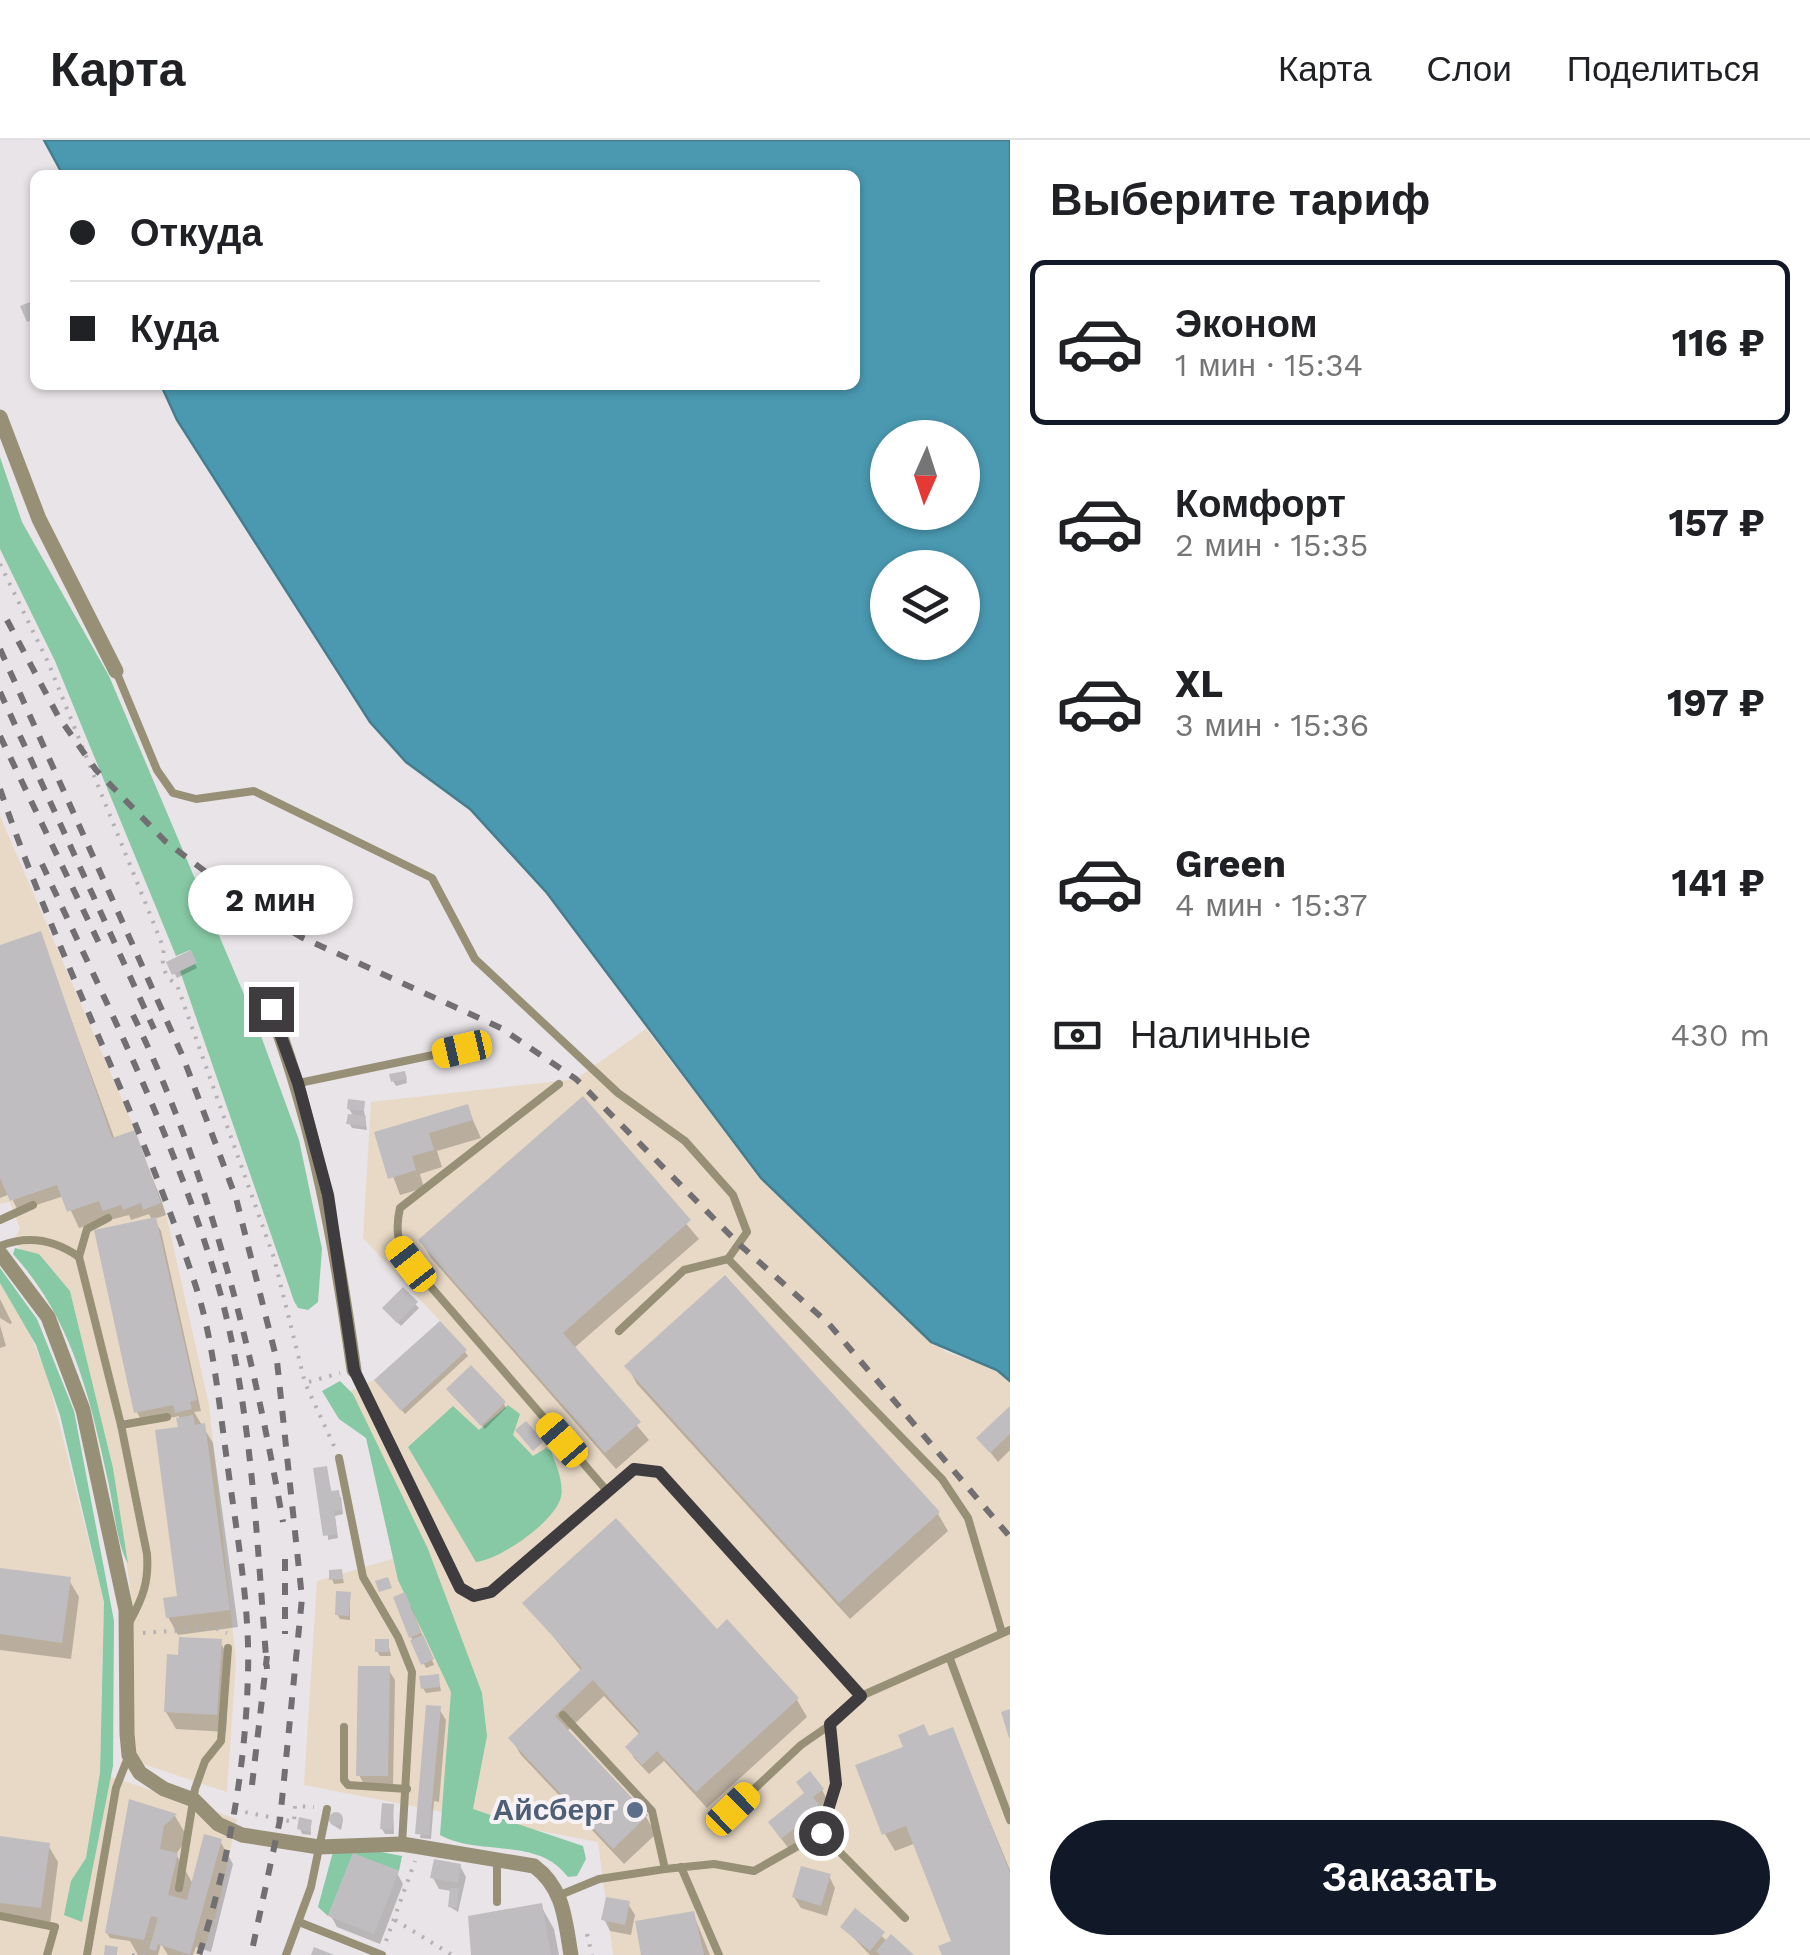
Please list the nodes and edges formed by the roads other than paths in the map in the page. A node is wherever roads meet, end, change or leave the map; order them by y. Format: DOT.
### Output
graph roads {
  1 [pos="0,417"];
  2 [pos="116,670"];
  3 [pos="271,1009"];
  4 [pos="462,1049"];
  5 [pos="298,1083"];
  6 [pos="559,1084"];
  7 [pos="32,1206"];
  8 [pos="108,1218"];
  9 [pos="0,1220"];
  10 [pos="0,1249"];
  11 [pos="79,1257"];
  12 [pos="728,1259"];
  13 [pos="619,1330"];
  14 [pos="354,1370"];
  15 [pos="167,1418"];
  16 [pos="121,1425"];
  17 [pos="339,1458"];
  18 [pos="608,1492"];
  19 [pos="128,1624"];
  20 [pos="1006,1632"];
  21 [pos="228,1648"];
  22 [pos="950,1659"];
  23 [pos="861,1696"];
  24 [pos="563,1715"];
  25 [pos="830,1724"];
  26 [pos="344,1727"];
  27 [pos="128,1755"];
  28 [pos="407,1789"];
  29 [pos="194,1800"];
  30 [pos="733,1809"];
  31 [pos="327,1810"];
  32 [pos="1010,1820"];
  33 [pos="821,1833"];
  34 [pos="410,1846"];
  35 [pos="319,1848"];
  36 [pos="497,1860"];
  37 [pos="665,1868"];
  38 [pos="681,1868"];
  39 [pos="180,1888"];
  40 [pos="560,1896"];
  41 [pos="498,1902"];
  42 [pos="0,1916"];
  43 [pos="905,1918"];
  44 [pos="300,1922"];
  45 [pos="382,1954"];
  46 [pos="47,1955"];
  47 [pos="87,1955"];
  48 [pos="286,1955"];
  49 [pos="571,1955"];
  50 [pos="719,1955"];
  1 -- 2 [label="street"];
  2 -- 12 [label="lane"];
  3 -- 5 [label="street"];
  4 -- 5 [label="lane"];
  5 -- 14 [label="street"];
  6 -- 18 [label="lane"];
  7 -- 9 [label="lane"];
  8 -- 11 [label="lane"];
  10 -- 11 [label="lane"];
  10 -- 19 [label="street"];
  11 -- 16 [label="lane"];
  12 -- 13 [label="lane"];
  12 -- 20 [label="lane"];
  14 -- 18 [label="lane"];
  15 -- 16 [label="lane"];
  16 -- 19 [label="lane"];
  17 -- 28 [label="lane"];
  18 -- 23 [label="lane"];
  19 -- 27 [label="street"];
  20 -- 22 [label="lane"];
  21 -- 29 [label="lane"];
  22 -- 23 [label="lane"];
  22 -- 32 [label="lane"];
  23 -- 25 [label="lane"];
  24 -- 37 [label="lane"];
  25 -- 30 [label="lane"];
  25 -- 33 [label="lane"];
  26 -- 28 [label="lane"];
  27 -- 29 [label="street"];
  27 -- 47 [label="lane"];
  28 -- 34 [label="lane"];
  29 -- 35 [label="street"];
  29 -- 39 [label="lane"];
  31 -- 35 [label="lane"];
  33 -- 38 [label="lane"];
  33 -- 43 [label="lane"];
  34 -- 35 [label="street"];
  34 -- 36 [label="street"];
  35 -- 44 [label="lane"];
  36 -- 40 [label="street"];
  36 -- 41 [label="lane"];
  37 -- 38 [label="lane"];
  37 -- 40 [label="lane"];
  38 -- 50 [label="lane"];
  40 -- 49 [label="street"];
  42 -- 46 [label="lane"];
  44 -- 45 [label="lane"];
  44 -- 48 [label="lane"];
}
